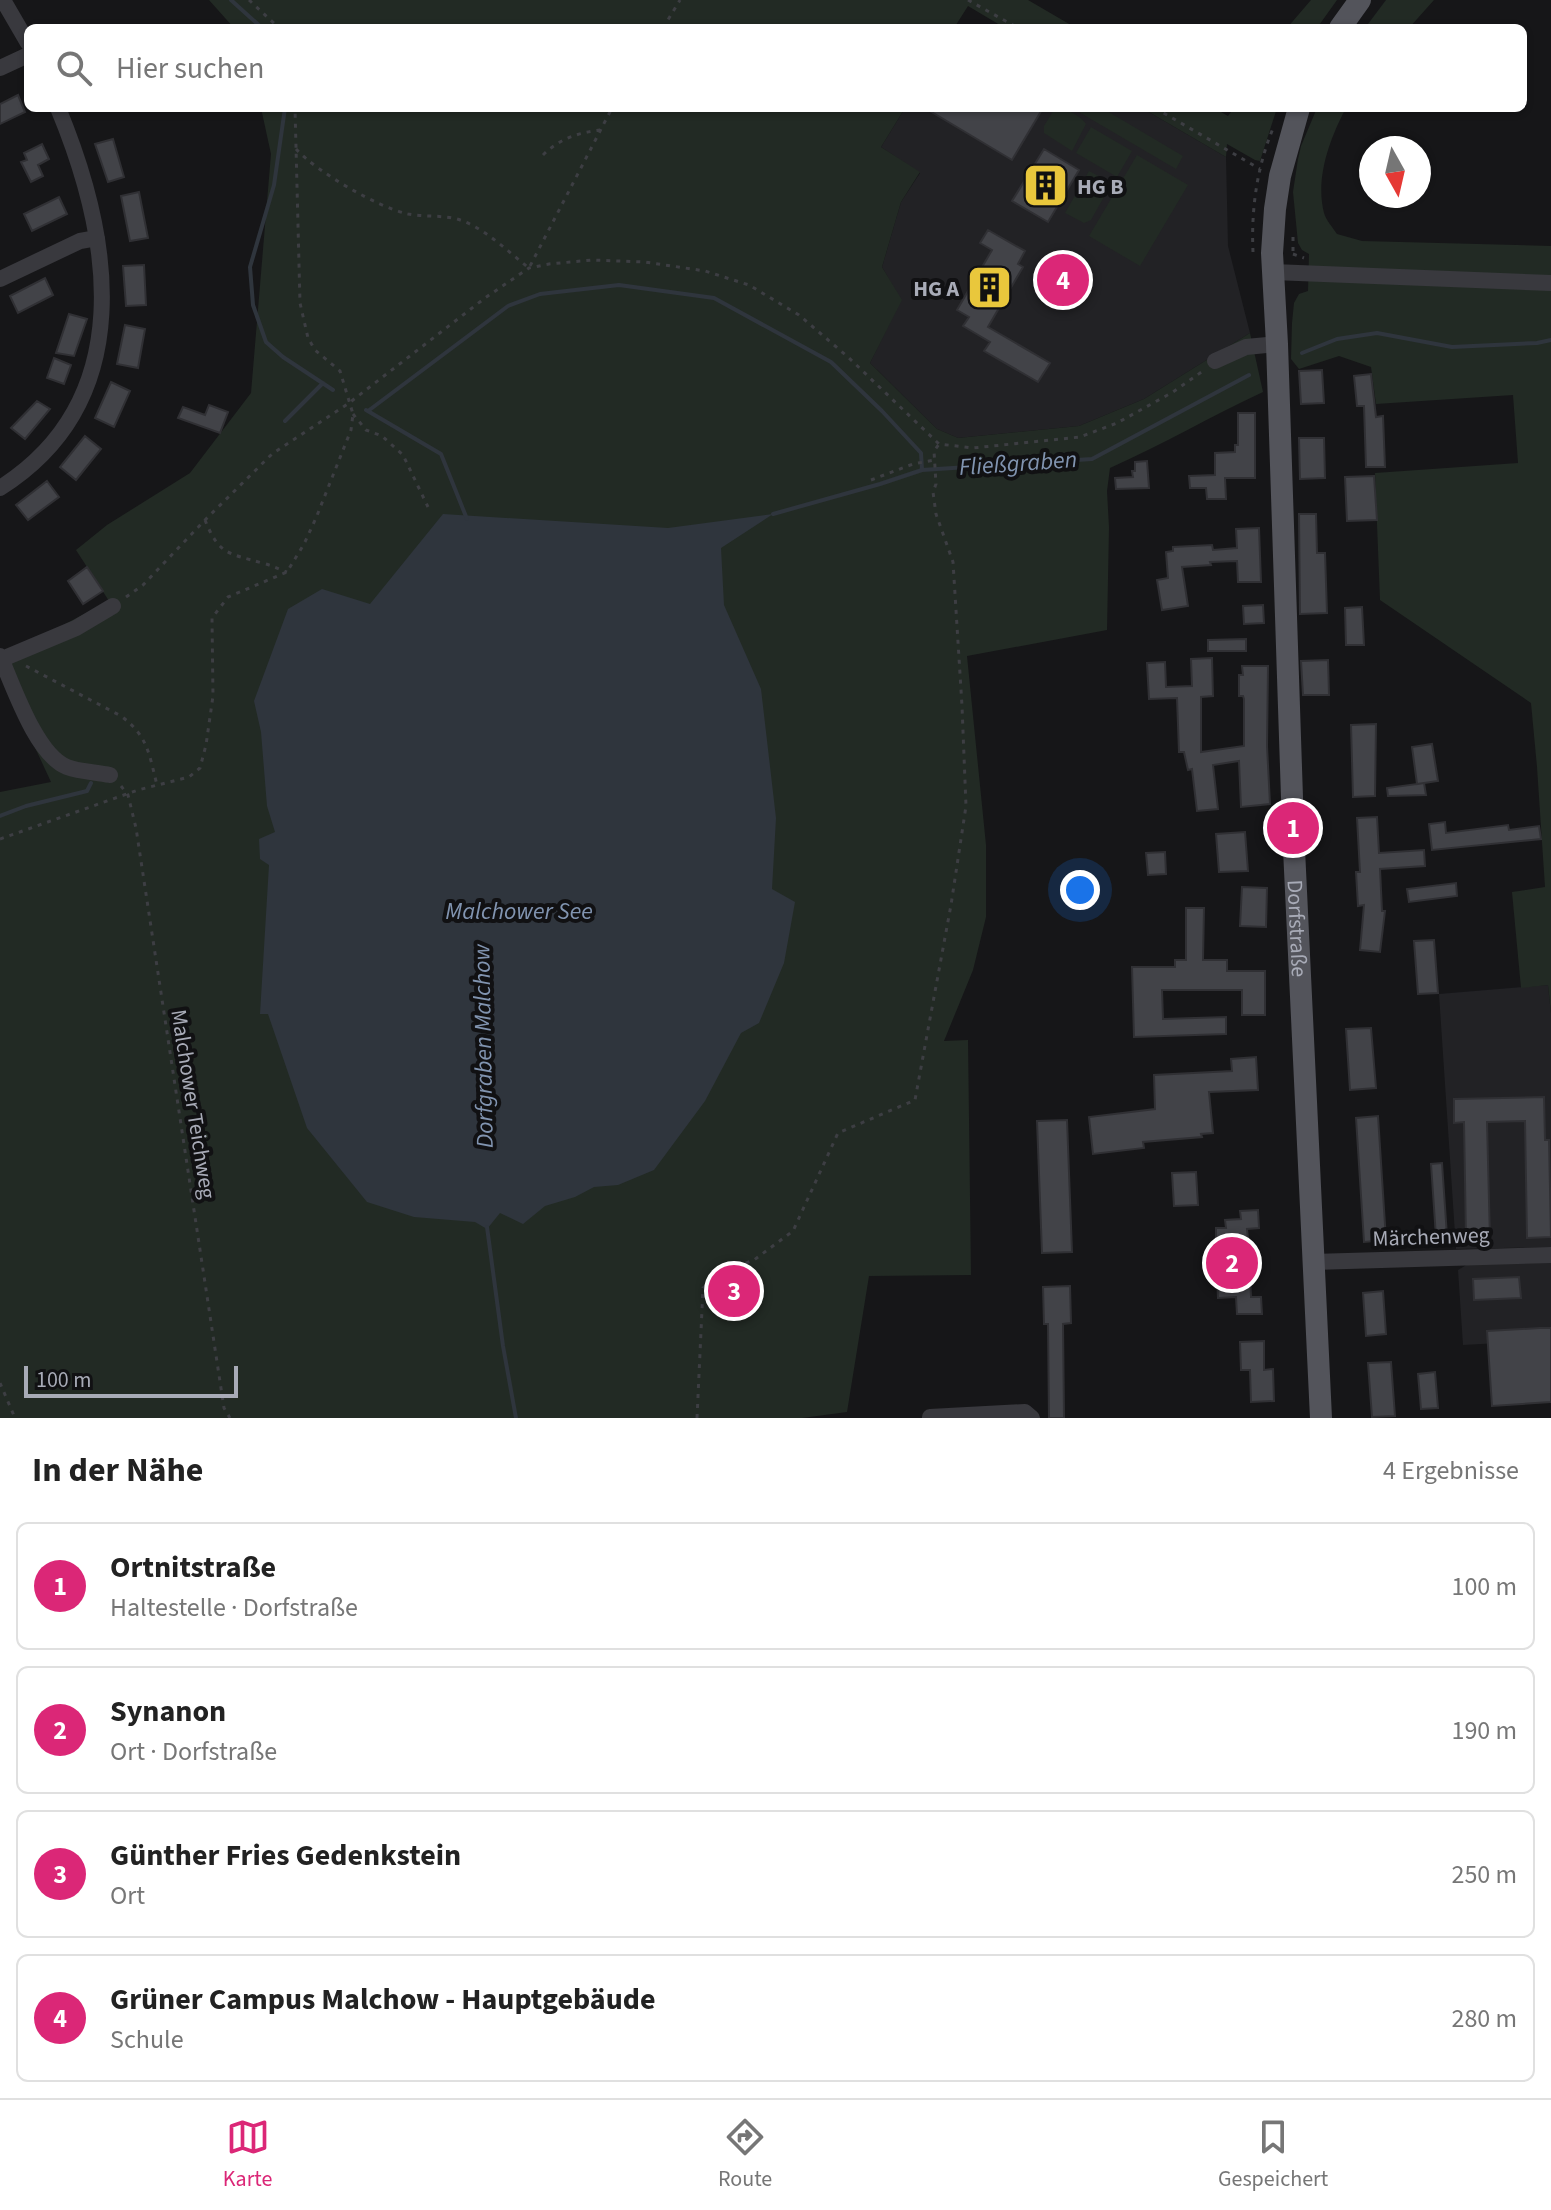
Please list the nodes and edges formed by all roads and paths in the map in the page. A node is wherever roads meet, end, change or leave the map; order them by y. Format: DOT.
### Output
graph roads {
  1 [pos="3,0"];
  2 [pos="249,0"];
  3 [pos="680,0"];
  4 [pos="968,0"];
  5 [pos="1360,0"];
  6 [pos="275,24"];
  7 [pos="665,24"];
  8 [pos="1011,24"];
  9 [pos="1343,24"];
  10 [pos="24,36"];
  11 [pos="24,57"];
  12 [pos="0,68"];
  13 [pos="59,112"];
  14 [pos="295,112"];
  15 [pos="610,112"];
  16 [pos="1162,112"];
  17 [pos="1298,112"];
  18 [pos="1276,122"];
  19 [pos="600,130"];
  20 [pos="296,149"];
  21 [pos="543,155"];
  22 [pos="1260,169"];
  23 [pos="97,238"];
  24 [pos="1293,239"];
  25 [pos="1263,267"];
  26 [pos="529,268"];
  27 [pos="1296,273"];
  28 [pos="0,279"];
  29 [pos="1551,283"];
  30 [pos="1277,344"];
  31 [pos="1215,361"];
  32 [pos="349,403"];
  33 [pos="353,414"];
  34 [pos="939,444"];
  35 [pos="935,460"];
  36 [pos="871,480"];
  37 [pos="0,488"];
  38 [pos="428,507"];
  39 [pos="205,520"];
  40 [pos="287,572"];
  41 [pos="113,606"];
  42 [pos="1,657"];
  43 [pos="110,775"];
  44 [pos="157,785"];
  45 [pos="128,795"];
  46 [pos="0,839"];
  47 [pos="1551,1255"];
  48 [pos="1313,1262"];
  49 [pos="0,1383"];
  50 [pos="930,1417"];
  51 [pos="15,1418"];
  52 [pos="230,1418"];
  53 [pos="697,1418"];
  54 [pos="1032,1418"];
  55 [pos="1321,1418"];
  1 -- 10 [label="street"];
  2 -- 6 [label="path"];
  3 -- 7 [label="path"];
  4 -- 8 [label="path"];
  5 -- 9 [label="main road"];
  11 -- 12 [label="street"];
  13 -- 23 [label="street"];
  14 -- 20 [label="path"];
  15 -- 19 [label="path"];
  16 -- 22 [label="path"];
  17 -- 25 [label="main road, Dorfstraße"];
  18 -- 22 [label="path"];
  19 -- 21 [label="path"];
  19 -- 26 [label="path"];
  20 -- 26 [label="path"];
  20 -- 32 [label="path"];
  22 -- 25 [label="path"];
  23 -- 28 [label="street"];
  23 -- 37 [label="street"];
  24 -- 27 [label="path"];
  25 -- 27 [label="street"];
  25 -- 30 [label="main road, Dorfstraße"];
  26 -- 32 [label="path"];
  26 -- 34 [label="path"];
  27 -- 29 [label="street"];
  30 -- 31 [label="street"];
  30 -- 48 [label="main road, Dorfstraße"];
  31 -- 34 [label="path"];
  32 -- 33 [label="path"];
  32 -- 39 [label="path"];
  33 -- 38 [label="path"];
  33 -- 40 [label="path"];
  34 -- 35 [label="path"];
  35 -- 36 [label="path"];
  35 -- 53 [label="path"];
  39 -- 40 [label="path"];
  39 -- 41 [label="path"];
  40 -- 44 [label="path"];
  41 -- 42 [label="street"];
  42 -- 43 [label="street"];
  42 -- 44 [label="path"];
  44 -- 45 [label="path"];
  45 -- 46 [label="path"];
  45 -- 52 [label="path, Malchower Teichweg"];
  47 -- 48 [label="street, Märchenweg"];
  48 -- 55 [label="main road, Dorfstraße"];
  49 -- 51 [label="path"];
  50 -- 54 [label="street"];
}
